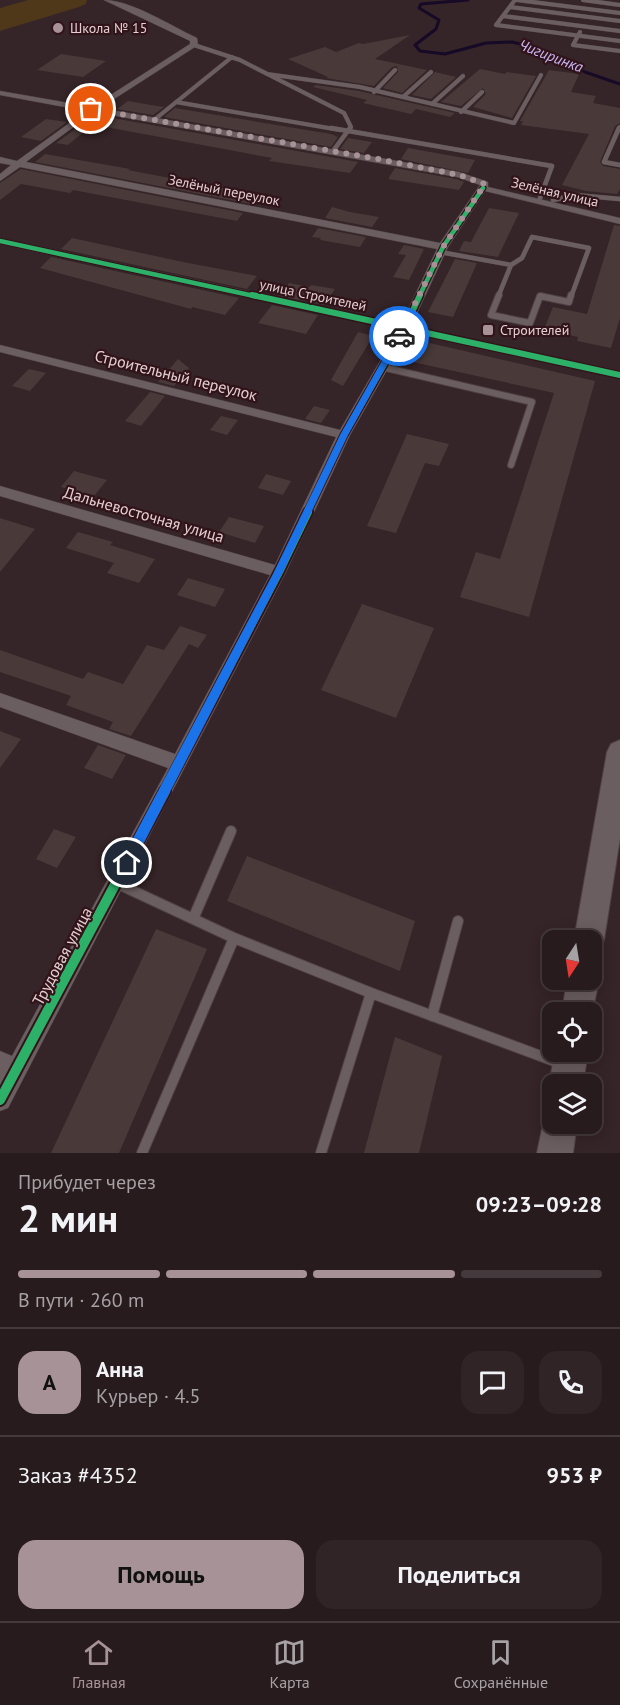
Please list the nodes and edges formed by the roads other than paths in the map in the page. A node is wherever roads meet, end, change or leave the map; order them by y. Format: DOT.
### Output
graph roads {
  1 [pos="107,0"];
  2 [pos="516,0"];
  3 [pos="583,0"];
  4 [pos="598,2"];
  5 [pos="620,5"];
  6 [pos="510,7"];
  7 [pos="594,10"];
  8 [pos="620,13"];
  9 [pos="503,16"];
  10 [pos="589,17"];
  11 [pos="620,21"];
  12 [pos="584,26"];
  13 [pos="620,31"];
  14 [pos="578,36"];
  15 [pos="620,41"];
  16 [pos="194,45"];
  17 [pos="620,51"];
  18 [pos="232,57"];
  19 [pos="395,70"];
  20 [pos="431,72"];
  21 [pos="267,74"];
  22 [pos="541,75"];
  23 [pos="463,76"];
  24 [pos="374,92"];
  25 [pos="482,92"];
  26 [pos="0,93"];
  27 [pos="403,97"];
  28 [pos="176,102"];
  29 [pos="432,104"];
  30 [pos="91,109"];
  31 [pos="461,112"];
  32 [pos="154,120"];
  33 [pos="620,127"];
  34 [pos="349,132"];
  35 [pos="333,151"];
  36 [pos="0,160"];
  37 [pos="18,164"];
  38 [pos="620,165"];
  39 [pos="0,178"];
  40 [pos="483,188"];
  41 [pos="540,198"];
  42 [pos="620,199"];
  43 [pos="553,200"];
  44 [pos="620,214"];
  45 [pos="620,221"];
  46 [pos="0,241"];
  47 [pos="442,250"];
  48 [pos="511,265"];
  49 [pos="404,329"];
  50 [pos="0,348"];
  51 [pos="382,367"];
  52 [pos="620,375"];
  53 [pos="344,435"];
  54 [pos="511,465"];
  55 [pos="0,490"];
  56 [pos="279,572"];
  57 [pos="0,700"];
  58 [pos="620,752"];
  59 [pos="179,764"];
  60 [pos="617,788"];
  61 [pos="231,831"];
  62 [pos="116,883"];
  63 [pos="193,920"];
  64 [pos="458,921"];
  65 [pos="592,930"];
  66 [pos="234,938"];
  67 [pos="371,993"];
  68 [pos="432,1016"];
  69 [pos="8,1065"];
  70 [pos="569,1067"];
  71 [pos="0,1100"];
  72 [pos="142,1153"];
  73 [pos="321,1153"];
  1 -- 16 [label="street"];
  2 -- 6 [label="lane"];
  2 -- 7 [label="lane"];
  3 -- 4 [label="lane"];
  4 -- 5 [label="lane"];
  4 -- 7 [label="lane"];
  6 -- 9 [label="lane"];
  6 -- 10 [label="lane"];
  7 -- 8 [label="lane"];
  7 -- 10 [label="lane"];
  9 -- 12 [label="lane"];
  9 -- 14 [label="lane"];
  10 -- 11 [label="lane"];
  10 -- 12 [label="lane"];
  12 -- 13 [label="lane"];
  12 -- 14 [label="lane"];
  14 -- 15 [label="lane"];
  14 -- 17 [label="lane"];
  16 -- 18 [label="lane"];
  16 -- 30 [label="street"];
  18 -- 21 [label="lane"];
  18 -- 28 [label="lane"];
  19 -- 24 [label="lane"];
  20 -- 27 [label="lane"];
  21 -- 24 [label="lane"];
  21 -- 34 [label="lane"];
  22 -- 31 [label="lane"];
  23 -- 29 [label="lane"];
  24 -- 27 [label="lane"];
  25 -- 31 [label="lane"];
  26 -- 30 [label="street, Зелёная улица"];
  27 -- 29 [label="lane"];
  28 -- 32 [label="lane"];
  28 -- 34 [label="lane"];
  29 -- 31 [label="lane"];
  30 -- 32 [label="street, Зелёная улица"];
  30 -- 37 [label="street"];
  32 -- 35 [label="street, Зелёная улица"];
  33 -- 38 [label="lane"];
  34 -- 35 [label="lane"];
  34 -- 41 [label="lane"];
  35 -- 40 [label="street, Зелёная улица"];
  36 -- 37 [label="street, Зелёный переулок"];
  37 -- 39 [label="street"];
  37 -- 47 [label="street, Зелёный переулок"];
  40 -- 41 [label="street, Зелёная улица"];
  40 -- 45 [label="street, Зелёная улица"];
  40 -- 47 [label="street, Трудовая улица"];
  41 -- 43 [label="street, Зелёная улица"];
  42 -- 43 [label="lane"];
  43 -- 44 [label="street, Зелёная улица"];
  46 -- 49 [label="street, улица Строителей"];
  47 -- 48 [label="lane"];
  47 -- 49 [label="street, Трудовая улица"];
  48 -- 48 [label="lane"];
  49 -- 51 [label="street, Трудовая улица"];
  49 -- 52 [label="street, улица Строителей"];
  50 -- 53 [label="street, Строительный переулок"];
  51 -- 53 [label="street, Трудовая улица"];
  51 -- 54 [label="lane"];
  53 -- 56 [label="street, Трудовая улица"];
  55 -- 56 [label="street, Дальневосточная улица"];
  56 -- 59 [label="street, Трудовая улица"];
  57 -- 59 [label="street"];
  58 -- 60 [label="street"];
  59 -- 62 [label="street, Трудовая улица"];
  60 -- 65 [label="street"];
  61 -- 63 [label="lane"];
  62 -- 63 [label="lane"];
  62 -- 69 [label="street, Трудовая улица"];
  63 -- 66 [label="lane"];
  64 -- 68 [label="lane"];
  66 -- 67 [label="lane"];
  66 -- 72 [label="lane"];
  67 -- 68 [label="lane"];
  67 -- 73 [label="lane"];
  68 -- 70 [label="lane"];
  69 -- 71 [label="street, Трудовая улица"];
}
